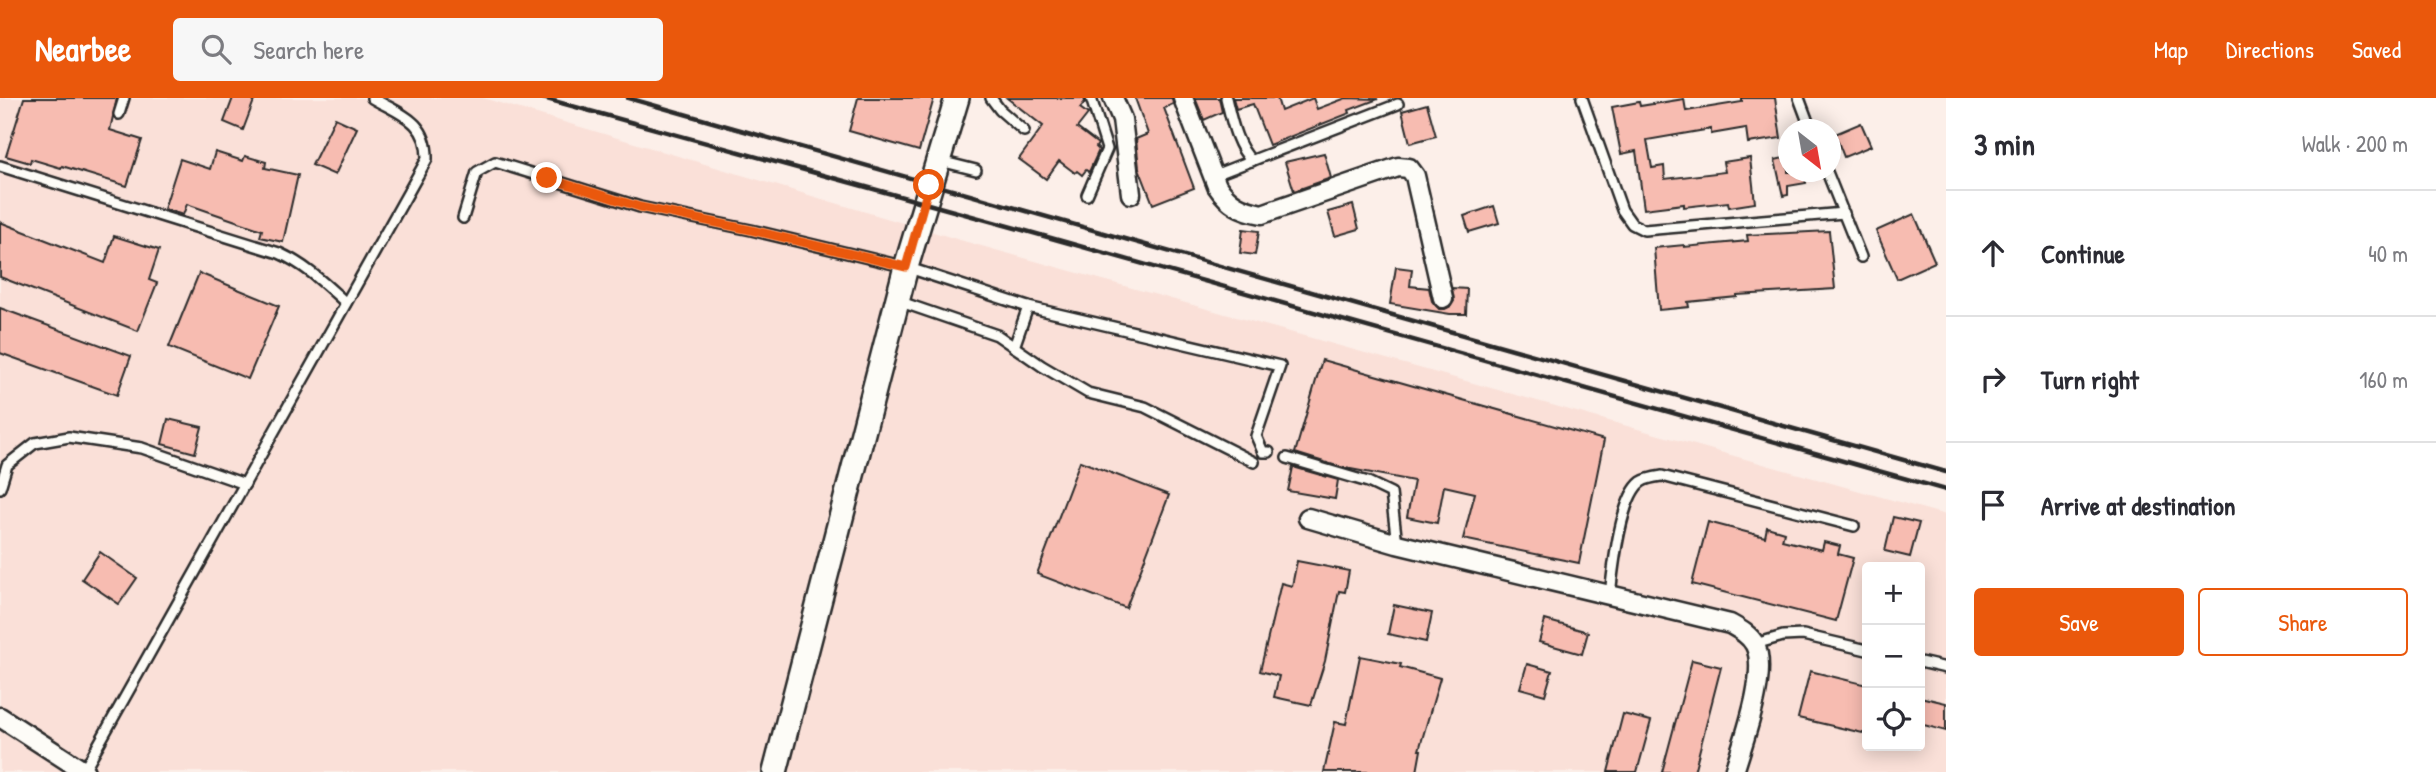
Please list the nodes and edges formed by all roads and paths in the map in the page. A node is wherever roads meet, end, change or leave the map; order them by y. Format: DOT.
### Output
graph roads {
  1 [pos="124,98"];
  2 [pos="372,98"];
  3 [pos="957,98"];
  4 [pos="991,98"];
  5 [pos="1091,98"];
  6 [pos="1113,98"];
  7 [pos="1183,98"];
  8 [pos="1226,98"];
  9 [pos="1582,98"];
  10 [pos="1799,98"];
  11 [pos="1398,104"];
  12 [pos="120,114"];
  13 [pos="1807,119"];
  14 [pos="1024,131"];
  15 [pos="936,160"];
  16 [pos="1252,161"];
  17 [pos="0,166"];
  18 [pos="976,170"];
  19 [pos="1212,176"];
  20 [pos="1831,182"];
  21 [pos="1131,194"];
  22 [pos="1087,195"];
  23 [pos="1844,213"];
  24 [pos="463,218"];
  25 [pos="1861,257"];
  26 [pos="906,267"];
  27 [pos="1443,298"];
  28 [pos="898,300"];
  29 [pos="346,303"];
  30 [pos="1028,307"];
  31 [pos="1014,347"];
  32 [pos="1269,452"];
  33 [pos="1287,458"];
  34 [pos="1254,462"];
  35 [pos="245,484"];
  36 [pos="0,488"];
  37 [pos="1308,518"];
  38 [pos="1854,526"];
  39 [pos="1397,544"];
  40 [pos="1610,595"];
  41 [pos="1755,645"];
  42 [pos="1862,649"];
  43 [pos="1925,663"];
  44 [pos="1946,668"];
  45 [pos="0,717"];
  46 [pos="84,772"];
  47 [pos="775,772"];
  48 [pos="1734,772"];
  1 -- 12 [label="lane"];
  2 -- 29 [label="lane"];
  3 -- 15 [label="street"];
  4 -- 14 [label="lane"];
  5 -- 22 [label="lane"];
  6 -- 21 [label="street"];
  7 -- 19 [label="street"];
  8 -- 16 [label="lane"];
  9 -- 23 [label="lane"];
  10 -- 13 [label="lane"];
  11 -- 16 [label="lane"];
  15 -- 18 [label="lane"];
  15 -- 26 [label="street"];
  16 -- 19 [label="lane"];
  17 -- 29 [label="lane"];
  19 -- 27 [label="street"];
  20 -- 23 [label="lane"];
  23 -- 25 [label="lane"];
  24 -- 26 [label="lane"];
  26 -- 28 [label="street"];
  26 -- 30 [label="lane"];
  28 -- 31 [label="lane"];
  28 -- 47 [label="street"];
  29 -- 35 [label="lane"];
  30 -- 31 [label="lane"];
  30 -- 32 [label="lane"];
  31 -- 34 [label="lane"];
  33 -- 39 [label="lane"];
  35 -- 36 [label="lane"];
  35 -- 46 [label="lane"];
  37 -- 39 [label="street"];
  38 -- 40 [label="lane"];
  39 -- 40 [label="street"];
  40 -- 41 [label="street"];
  41 -- 42 [label="lane"];
  41 -- 48 [label="street"];
  43 -- 44 [label="lane"];
  45 -- 46 [label="street"];
}
